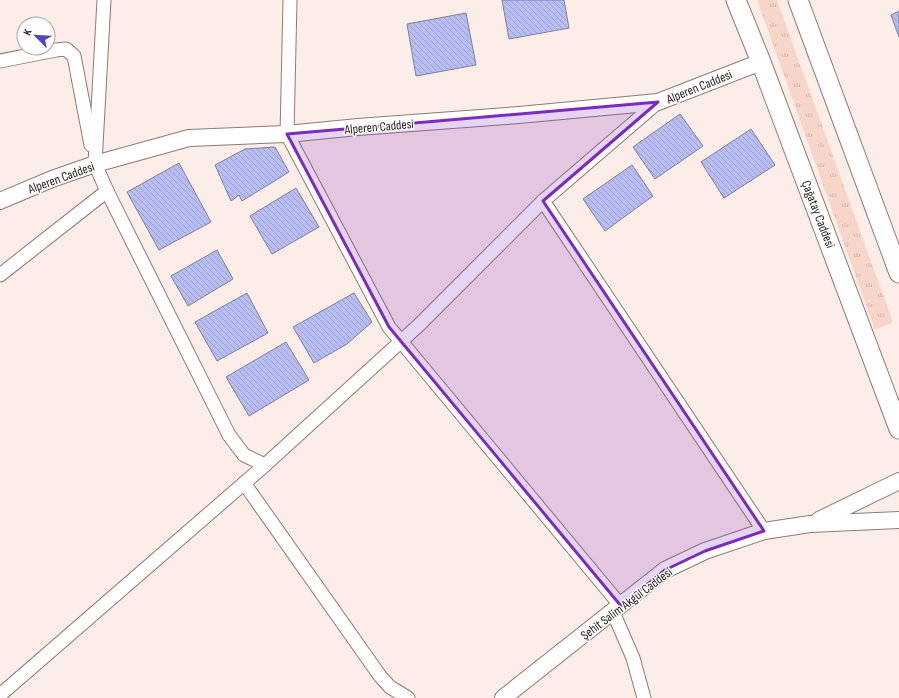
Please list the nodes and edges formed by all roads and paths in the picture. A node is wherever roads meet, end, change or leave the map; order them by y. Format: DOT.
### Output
graph roads {
  1 [pos="104,0"];
  2 [pos="290,0"];
  3 [pos="736,0"];
  4 [pos="798,0"];
  5 [pos="0,61"];
  6 [pos="761,62"];
  7 [pos="658,102"];
  8 [pos="287,134"];
  9 [pos="95,164"];
  10 [pos="107,191"];
  11 [pos="0,201"];
  12 [pos="543,201"];
  13 [pos="898,263"];
  14 [pos="0,275"];
  15 [pos="401,342"];
  16 [pos="899,429"];
  17 [pos="265,465"];
  18 [pos="899,481"];
  19 [pos="244,483"];
  20 [pos="899,520"];
  21 [pos="810,524"];
  22 [pos="764,531"];
  23 [pos="617,609"];
  24 [pos="0,695"];
  25 [pos="408,698"];
  26 [pos="503,698"];
  27 [pos="644,698"];
  1 -- 9 [label="street"];
  2 -- 8 [label="street"];
  3 -- 6 [label="main road, Çağatay Caddesi"];
  4 -- 13 [label="main road"];
  5 -- 9 [label="street"];
  6 -- 7 [label="street, Alperen Caddesi"];
  6 -- 16 [label="main road, Çağatay Caddesi"];
  7 -- 8 [label="street, Alperen Caddesi"];
  7 -- 12 [label="street"];
  8 -- 9 [label="street, Alperen Caddesi"];
  8 -- 15 [label="street"];
  9 -- 10 [label="street"];
  9 -- 11 [label="street, Alperen Caddesi"];
  10 -- 14 [label="street"];
  10 -- 17 [label="street"];
  12 -- 15 [label="street"];
  12 -- 22 [label="street"];
  15 -- 17 [label="street"];
  15 -- 23 [label="street"];
  17 -- 19 [label="street"];
  18 -- 21 [label="street, Şehit Salim Akgül Caddesi"];
  19 -- 24 [label="street"];
  19 -- 25 [label="street"];
  20 -- 21 [label="street, Şehit Salim Akgül Caddesi"];
  21 -- 22 [label="street, Şehit Salim Akgül Caddesi"];
  22 -- 23 [label="street, Şehit Salim Akgül Caddesi"];
  23 -- 26 [label="street, Şehit Salim Akgül Caddesi"];
  23 -- 27 [label="street"];
}
